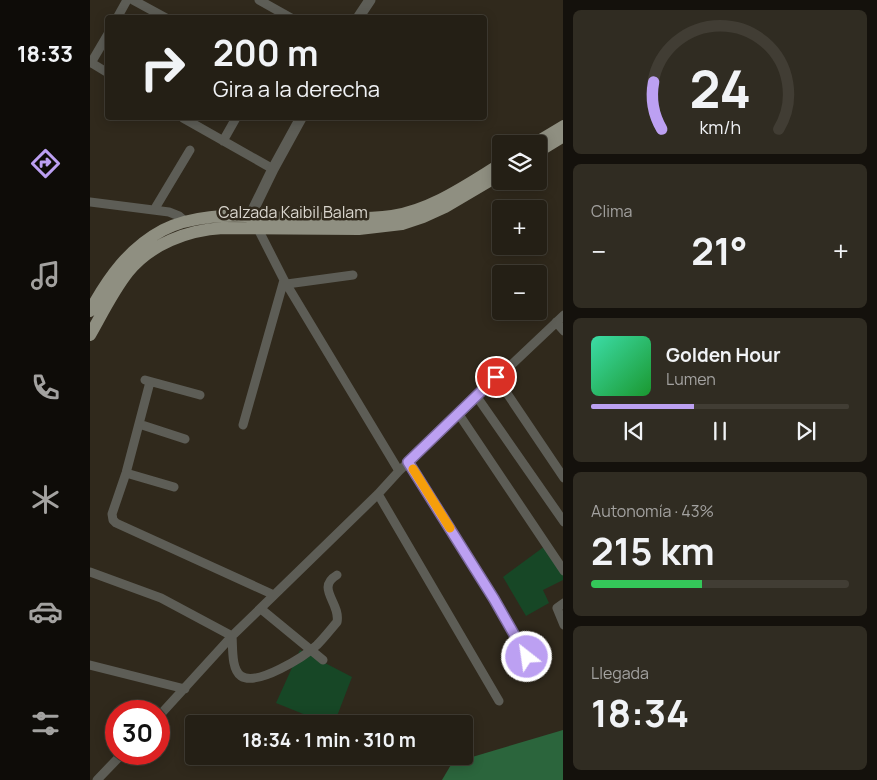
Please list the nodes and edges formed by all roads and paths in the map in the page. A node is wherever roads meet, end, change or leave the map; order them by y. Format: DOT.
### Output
graph roads {
  1 [pos="127,0"];
  2 [pos="133,0"];
  3 [pos="259,0"];
  4 [pos="370,0"];
  5 [pos="119,15"];
  6 [pos="160,15"];
  7 [pos="286,15"];
  8 [pos="360,15"];
  9 [pos="105,39"];
  10 [pos="90,62"];
  11 [pos="105,71"];
  12 [pos="186,120"];
  13 [pos="235,120"];
  14 [pos="300,120"];
  15 [pos="563,126"];
  16 [pos="547,136"];
  17 [pos="563,136"];
  18 [pos="223,141"];
  19 [pos="547,146"];
  20 [pos="190,150"];
  21 [pos="272,169"];
  22 [pos="492,169"];
  23 [pos="492,179"];
  24 [pos="90,202"];
  25 [pos="154,210"];
  26 [pos="255,221"];
  27 [pos="186,222"];
  28 [pos="354,275"];
  29 [pos="286,282"];
  30 [pos="90,311"];
  31 [pos="563,315"];
  32 [pos="556,322"];
  33 [pos="563,331"];
  34 [pos="90,335"];
  35 [pos="496,377"];
  36 [pos="200,395"];
  37 [pos="477,397"];
  38 [pos="458,413"];
  39 [pos="139,424"];
  40 [pos="243,425"];
  41 [pos="185,439"];
  42 [pos="408,462"];
  43 [pos="399,471"];
  44 [pos="126,473"];
  45 [pos="563,478"];
  46 [pos="174,487"];
  47 [pos="378,494"];
  48 [pos="563,522"];
  49 [pos="563,571"];
  50 [pos="90,572"];
  51 [pos="337,574"];
  52 [pos="274,595"];
  53 [pos="563,603"];
  54 [pos="261,609"];
  55 [pos="563,625"];
  56 [pos="232,636"];
  57 [pos="311,649"];
  58 [pos="323,660"];
  59 [pos="90,665"];
  60 [pos="536,671"];
  61 [pos="185,689"];
  62 [pos="499,701"];
  63 [pos="170,705"];
  64 [pos="111,765"];
  65 [pos="97,780"];
  1 -- 5 [label="street"];
  2 -- 6 [label="street"];
  3 -- 7 [label="street"];
  4 -- 8 [label="street"];
  9 -- 10 [label="street"];
  10 -- 11 [label="street"];
  12 -- 18 [label="street"];
  13 -- 18 [label="street"];
  14 -- 21 [label="street"];
  15 -- 16 [label="main road"];
  17 -- 19 [label="main road"];
  18 -- 21 [label="street"];
  20 -- 25 [label="street"];
  21 -- 26 [label="street"];
  22 -- 26 [label="main road, Calzada Kaibil Balam"];
  23 -- 26 [label="main road, Calzada Kaibil Balam"];
  24 -- 25 [label="street"];
  25 -- 27 [label="street"];
  26 -- 27 [label="main road, Calzada Kaibil Balam"];
  26 -- 29 [label="street"];
  26 -- 34 [label="main road, Calzada Kaibil Balam"];
  27 -- 30 [label="main road, Calzada Kaibil Balam"];
  28 -- 29 [label="street"];
  29 -- 40 [label="street"];
  29 -- 43 [label="street"];
  31 -- 32 [label="street"];
  32 -- 33 [label="street"];
  32 -- 35 [label="street"];
  35 -- 37 [label="street"];
  35 -- 45 [label="street"];
  36 -- 39 [label="street"];
  37 -- 38 [label="street"];
  37 -- 48 [label="street"];
  38 -- 42 [label="street"];
  38 -- 49 [label="street"];
  39 -- 41 [label="street"];
  39 -- 44 [label="street"];
  42 -- 43 [label="street"];
  42 -- 60 [label="street"];
  43 -- 47 [label="street"];
  44 -- 46 [label="street"];
  44 -- 52 [label="street"];
  47 -- 52 [label="street"];
  47 -- 62 [label="street"];
  50 -- 56 [label="street"];
  51 -- 57 [label="street"];
  52 -- 54 [label="street"];
  53 -- 55 [label="street"];
  54 -- 56 [label="street"];
  54 -- 57 [label="street"];
  56 -- 57 [label="street"];
  56 -- 61 [label="street"];
  57 -- 58 [label="street"];
  59 -- 61 [label="street"];
  61 -- 63 [label="street"];
  64 -- 65 [label="street"];
}
